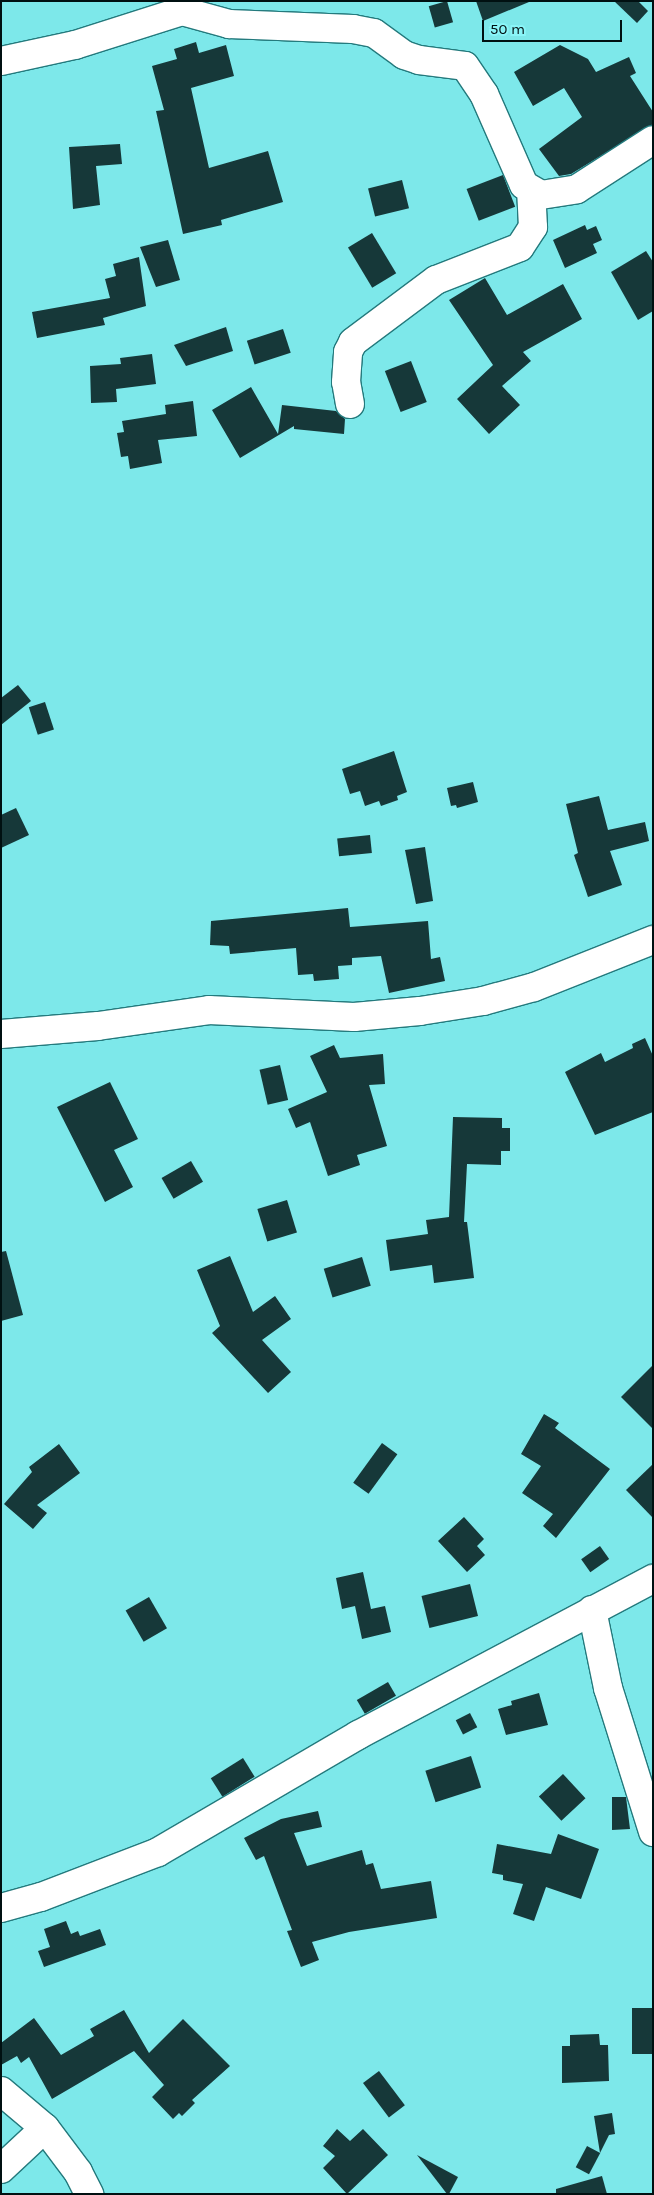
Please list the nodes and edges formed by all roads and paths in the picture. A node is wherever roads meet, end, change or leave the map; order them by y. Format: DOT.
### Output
graph roads {
  1 [pos="1,60"];
  2 [pos="653,140"];
  3 [pos="531,191"];
  4 [pos="350,404"];
  5 [pos="653,940"];
  6 [pos="1,1034"];
  7 [pos="653,1579"];
  8 [pos="592,1610"];
  9 [pos="653,1832"];
  10 [pos="1,1908"];
  11 [pos="1,2091"];
  12 [pos="45,2128"];
  13 [pos="1,2169"];
  14 [pos="89,2194"];
  1 -- 3 [label="street"];
  2 -- 3 [label="street"];
  3 -- 4 [label="street"];
  5 -- 6 [label="street"];
  7 -- 8 [label="street"];
  8 -- 9 [label="street"];
  8 -- 10 [label="street"];
  11 -- 12 [label="street"];
  12 -- 13 [label="street"];
  12 -- 14 [label="street"];
}
